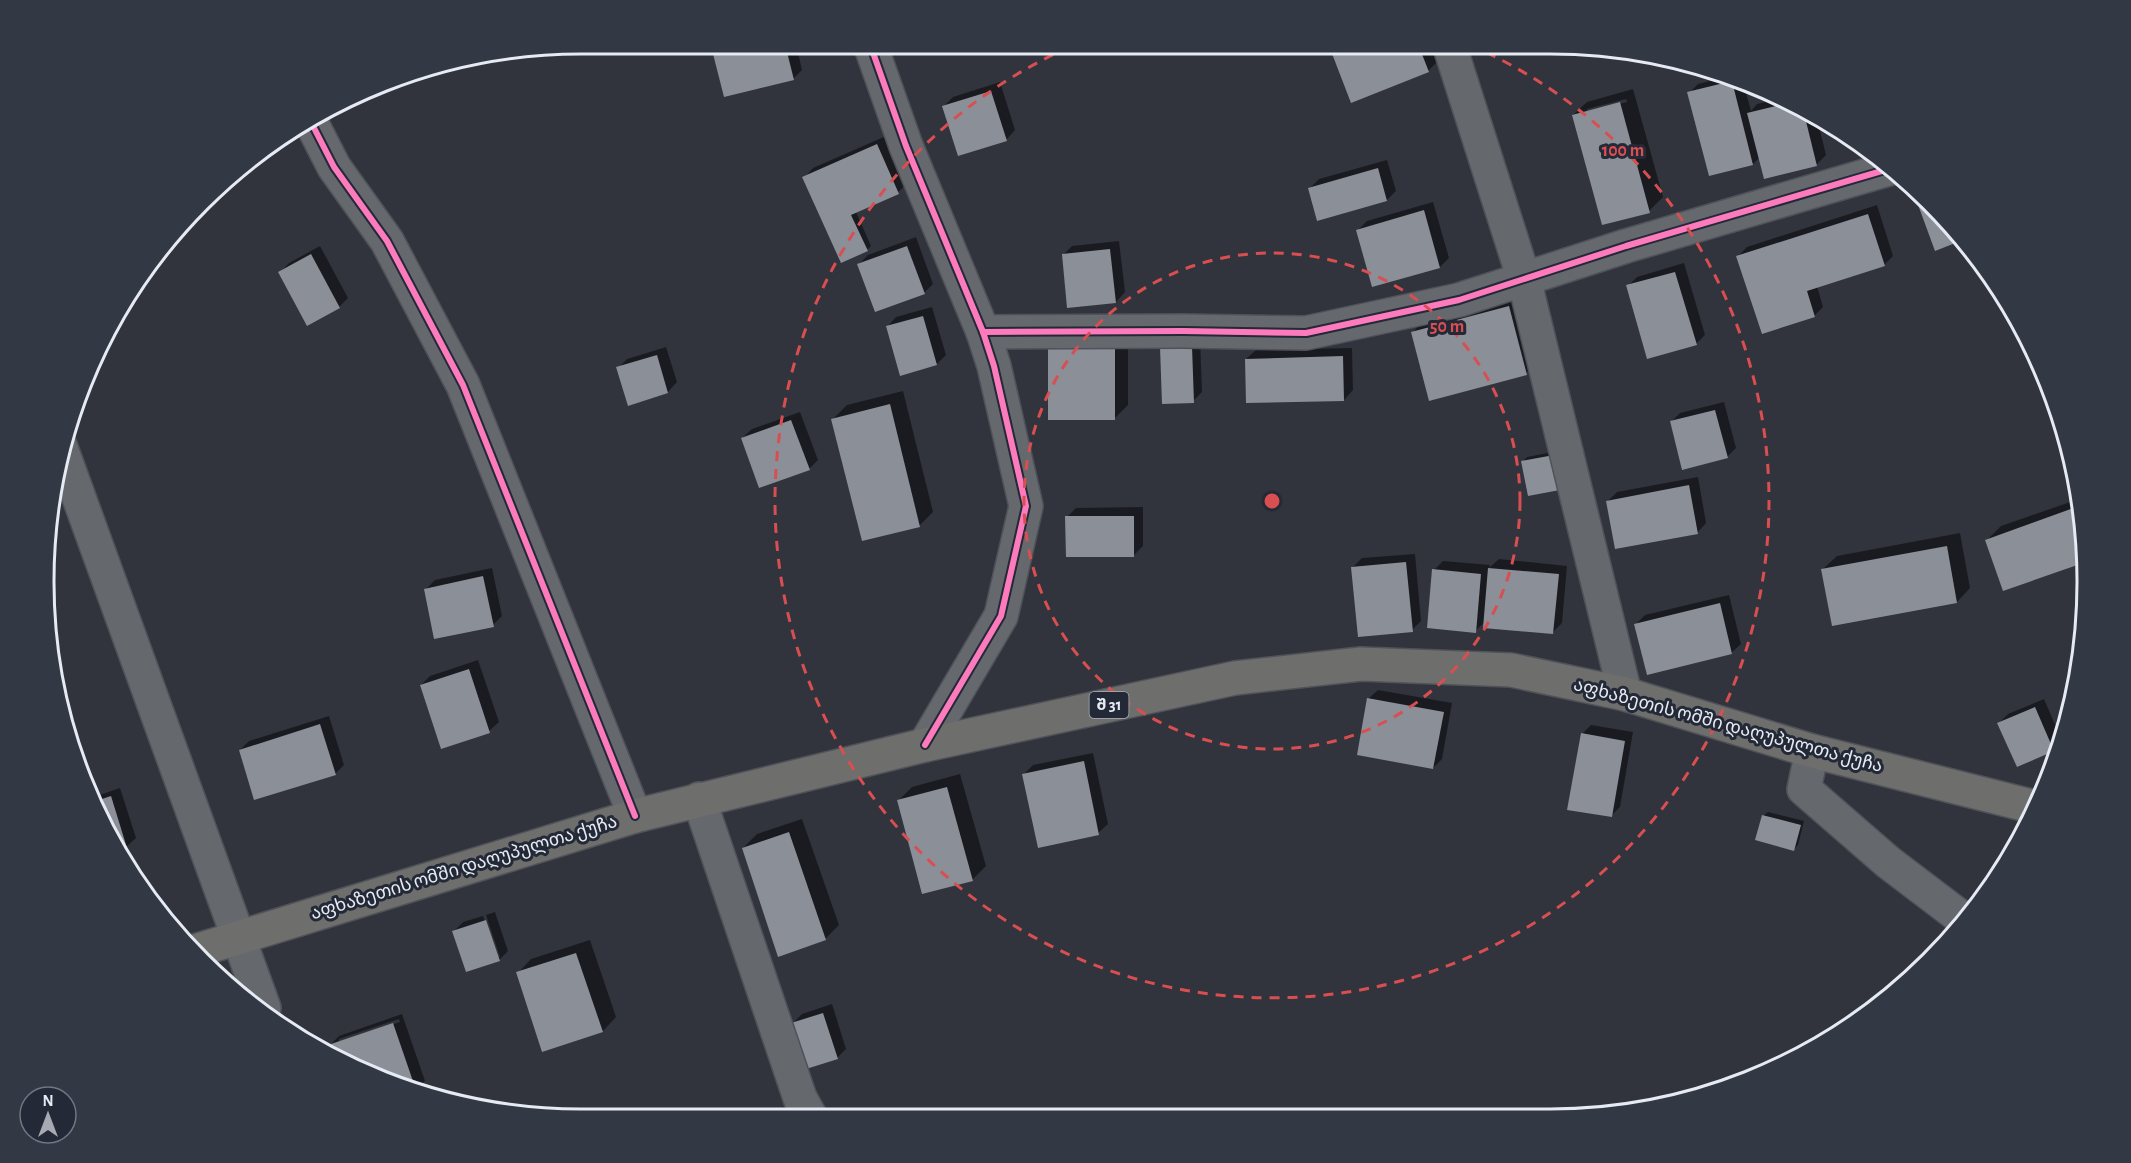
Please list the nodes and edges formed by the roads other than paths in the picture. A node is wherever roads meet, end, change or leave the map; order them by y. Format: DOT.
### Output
graph roads {
  1 [pos="874,54"];
  2 [pos="1452,54"];
  3 [pos="314,128"];
  4 [pos="1881,171"];
  5 [pos="1524,279"];
  6 [pos="982,332"];
  7 [pos="67,465"];
  8 [pos="1625,694"];
  9 [pos="925,745"];
  10 [pos="1812,751"];
  11 [pos="699,799"];
  12 [pos="2027,805"];
  13 [pos="635,816"];
  14 [pos="1958,915"];
  15 [pos="240,937"];
  16 [pos="204,948"];
  17 [pos="262,1001"];
  18 [pos="806,1109"];
  1 -- 6 [label="street"];
  2 -- 5 [label="street"];
  3 -- 13 [label="street"];
  4 -- 5 [label="street"];
  5 -- 6 [label="street"];
  5 -- 8 [label="street"];
  6 -- 9 [label="street"];
  7 -- 15 [label="street"];
  8 -- 9 [label="main road, აფხაზეთის ომში დაღუპულთა ქუჩა / შ 31"];
  8 -- 10 [label="main road, აფხაზეთის ომში დაღუპულთა ქუჩა / შ 31"];
  9 -- 11 [label="main road, აფხაზეთის ომში დაღუპულთა ქუჩა / შ 31"];
  10 -- 12 [label="main road, აფხაზეთის ომში დაღუპულთა ქუჩა / შ 31"];
  10 -- 14 [label="street"];
  11 -- 13 [label="main road, აფხაზეთის ომში დაღუპულთა ქუჩა / შ 31"];
  11 -- 18 [label="street"];
  13 -- 15 [label="main road, აფხაზეთის ომში დაღუპულთა ქუჩა / შ 31"];
  15 -- 16 [label="main road, აფხაზეთის ომში დაღუპულთა ქუჩა / შ 31"];
  15 -- 17 [label="street"];
}
